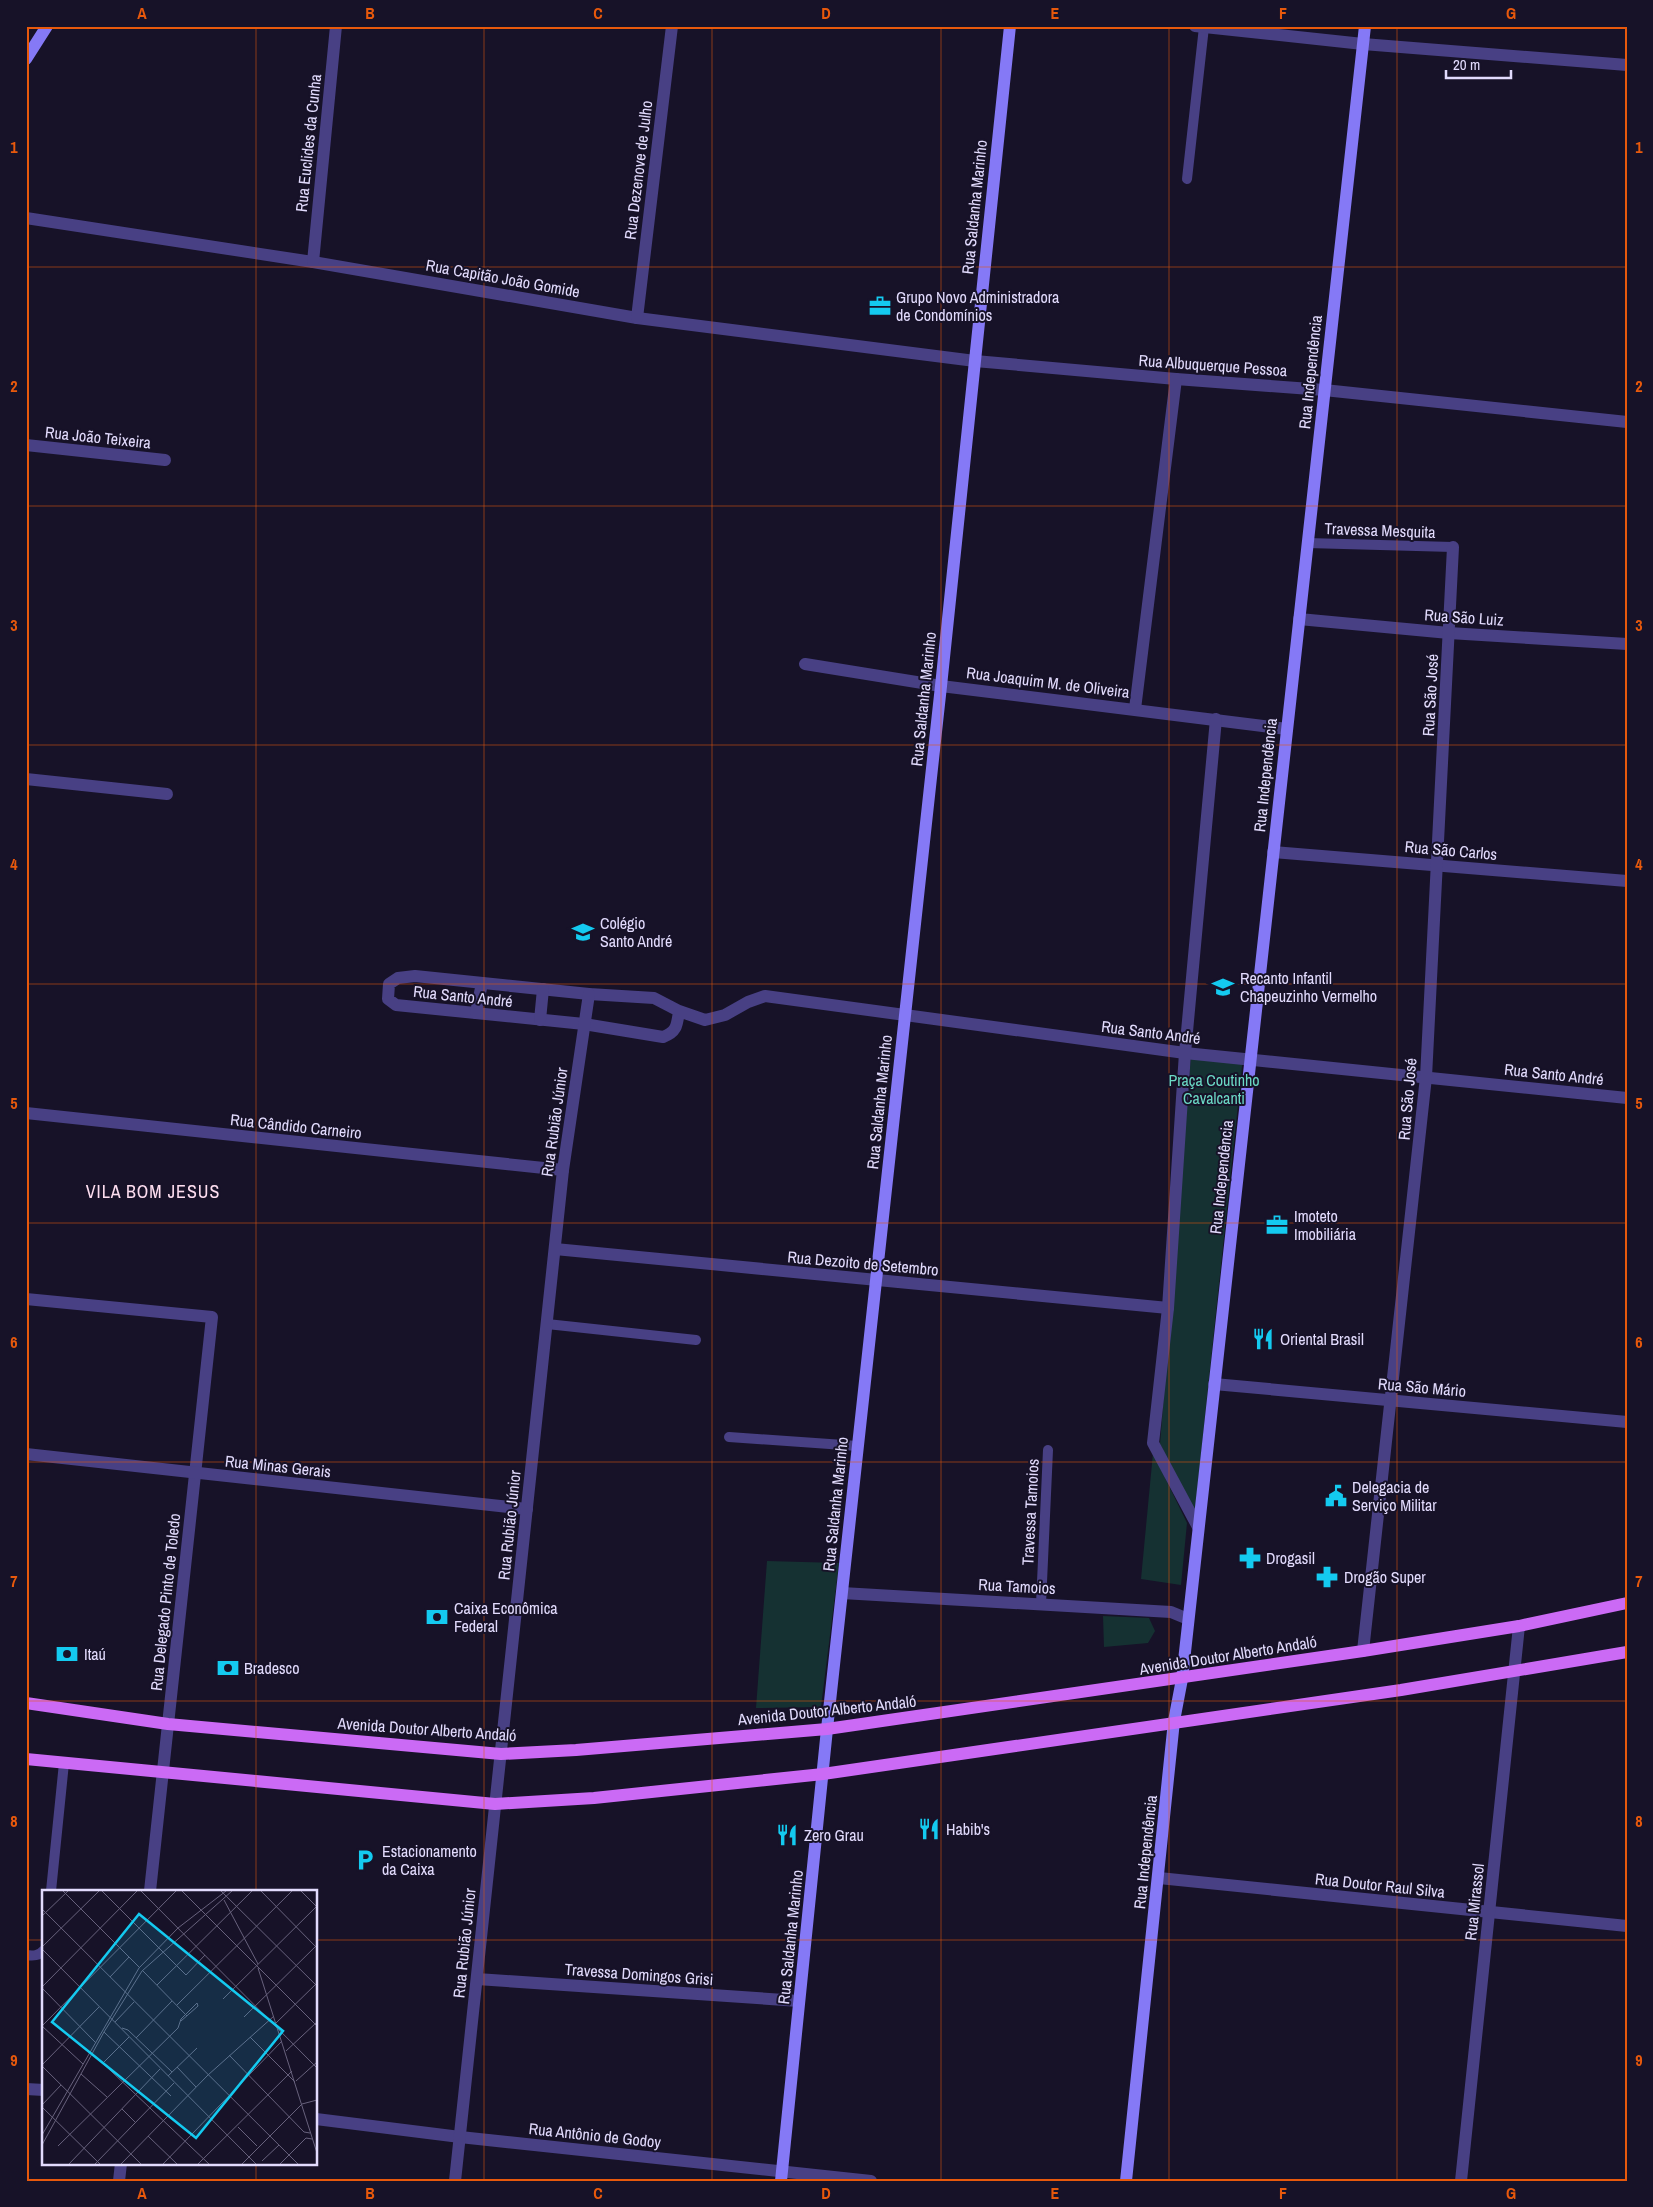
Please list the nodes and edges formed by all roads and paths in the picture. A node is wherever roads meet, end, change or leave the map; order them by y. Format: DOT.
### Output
graph roads {
  1 [pos="47,26"];
  2 [pos="336,26"];
  3 [pos="672,26"];
  4 [pos="1010,26"];
  5 [pos="1365,26"];
  6 [pos="1200,27"];
  7 [pos="1363,44"];
  8 [pos="26,59"];
  9 [pos="1627,65"];
  10 [pos="1187,179"];
  11 [pos="26,218"];
  12 [pos="313,262"];
  13 [pos="637,318"];
  14 [pos="975,361"];
  15 [pos="1176,379"];
  16 [pos="1324,390"];
  17 [pos="1627,422"];
  18 [pos="26,445"];
  19 [pos="166,460"];
  20 [pos="1307,543"];
  21 [pos="1453,547"];
  22 [pos="1299,619"];
  23 [pos="1449,634"];
  24 [pos="1627,644"];
  25 [pos="805,664"];
  26 [pos="941,686"];
  27 [pos="1135,709"];
  28 [pos="1216,719"];
  29 [pos="1287,729"];
  30 [pos="26,779"];
  31 [pos="167,794"];
  32 [pos="1273,852"];
  33 [pos="1437,865"];
  34 [pos="1627,881"];
  35 [pos="482,983"];
  36 [pos="543,989"];
  37 [pos="589,994"];
  38 [pos="679,1011"];
  39 [pos="476,1014"];
  40 [pos="905,1015"];
  41 [pos="540,1020"];
  42 [pos="584,1024"];
  43 [pos="1185,1053"];
  44 [pos="1250,1060"];
  45 [pos="1426,1077"];
  46 [pos="1627,1098"];
  47 [pos="26,1113"];
  48 [pos="563,1170"];
  49 [pos="555,1249"];
  50 [pos="876,1280"];
  51 [pos="26,1299"];
  52 [pos="1168,1308"];
  53 [pos="546,1324"];
  54 [pos="696,1340"];
  55 [pos="1214,1384"];
  56 [pos="1391,1400"];
  57 [pos="1627,1422"];
  58 [pos="728,1437"];
  59 [pos="858,1446"];
  60 [pos="1048,1450"];
  61 [pos="26,1454"];
  62 [pos="195,1473"];
  63 [pos="527,1509"];
  64 [pos="1198,1527"];
  65 [pos="842,1593"];
  66 [pos="1627,1603"];
  67 [pos="1041,1604"];
  68 [pos="1188,1619"];
  69 [pos="1519,1626"];
  70 [pos="1363,1651"];
  71 [pos="1627,1652"];
  72 [pos="1515,1671"];
  73 [pos="1182,1679"];
  74 [pos="26,1703"];
  75 [pos="1174,1721"];
  76 [pos="168,1724"];
  77 [pos="827,1729"];
  78 [pos="500,1754"];
  79 [pos="26,1759"];
  80 [pos="64,1763"];
  81 [pos="163,1774"];
  82 [pos="823,1774"];
  83 [pos="495,1804"];
  84 [pos="1159,1878"];
  85 [pos="51,1890"];
  86 [pos="150,1890"];
  87 [pos="1489,1912"];
  88 [pos="1627,1926"];
  89 [pos="42,1953"];
  90 [pos="26,1955"];
  91 [pos="477,1979"];
  92 [pos="799,2001"];
  93 [pos="26,2089"];
  94 [pos="42,2090"];
  95 [pos="318,2119"];
  96 [pos="460,2136"];
  97 [pos="121,2164"];
  98 [pos="782,2176"];
  99 [pos="119,2181"];
  100 [pos="455,2181"];
  101 [pos="871,2181"];
  102 [pos="1126,2181"];
  103 [pos="1461,2181"];
  1 -- 8 [label="street"];
  2 -- 12 [label="street, Rua Euclides da Cunha"];
  3 -- 13 [label="street, Rua Dezenove de Julho"];
  4 -- 14 [label="street, Rua Saldanha Marinho"];
  5 -- 7 [label="street, Rua Independência"];
  6 -- 7 [label="street"];
  6 -- 10 [label="lane"];
  7 -- 9 [label="street"];
  7 -- 16 [label="street, Rua Independência"];
  11 -- 12 [label="street, Rua Capitão João Gomide"];
  12 -- 13 [label="street, Rua Capitão João Gomide"];
  13 -- 14 [label="street, Rua Capitão João Gomide"];
  14 -- 15 [label="street, Rua Albuquerque Pessoa"];
  14 -- 26 [label="street, Rua Saldanha Marinho"];
  15 -- 16 [label="street, Rua Albuquerque Pessoa"];
  15 -- 27 [label="street"];
  16 -- 17 [label="street, Rua Albuquerque Pessoa"];
  16 -- 20 [label="street, Rua Independência"];
  18 -- 19 [label="street, Rua João Teixeira"];
  20 -- 21 [label="lane, Travessa Mesquita"];
  20 -- 22 [label="street, Rua Independência"];
  21 -- 23 [label="street, Rua São José"];
  22 -- 23 [label="street, Rua São Luiz"];
  22 -- 29 [label="street, Rua Independência"];
  23 -- 24 [label="street, Rua São Luiz"];
  23 -- 33 [label="street, Rua São José"];
  25 -- 26 [label="street, Rua Joaquim M. de Oliveira"];
  26 -- 27 [label="street, Rua Joaquim M. de Oliveira"];
  26 -- 40 [label="street, Rua Saldanha Marinho"];
  27 -- 28 [label="street, Rua Joaquim M. de Oliveira"];
  28 -- 29 [label="street, Rua Joaquim M. de Oliveira"];
  28 -- 43 [label="street"];
  29 -- 32 [label="street, Rua Independência"];
  30 -- 31 [label="street"];
  32 -- 33 [label="street, Rua São Carlos"];
  32 -- 44 [label="street, Rua Independência"];
  33 -- 34 [label="street, Rua São Carlos"];
  33 -- 45 [label="street, Rua São José"];
  35 -- 36 [label="street, Rua Santo André"];
  35 -- 39 [label="street"];
  35 -- 39 [label="street, Rua Santo André"];
  36 -- 37 [label="street, Rua Santo André"];
  36 -- 41 [label="street"];
  37 -- 38 [label="street, Rua Santo André"];
  37 -- 42 [label="street, Rua Rubião Júnior"];
  38 -- 40 [label="street, Rua Santo André"];
  38 -- 42 [label="street, Rua Santo André"];
  39 -- 41 [label="street, Rua Santo André"];
  40 -- 43 [label="street, Rua Santo André"];
  40 -- 50 [label="street, Rua Saldanha Marinho"];
  41 -- 42 [label="street, Rua Santo André"];
  42 -- 48 [label="street, Rua Rubião Júnior"];
  43 -- 44 [label="street, Rua Santo André"];
  43 -- 52 [label="street"];
  44 -- 45 [label="street, Rua Santo André"];
  44 -- 55 [label="street, Rua Independência"];
  45 -- 46 [label="street, Rua Santo André"];
  45 -- 56 [label="street, Rua São José"];
  47 -- 48 [label="street, Rua Cândido Carneiro"];
  48 -- 49 [label="street, Rua Rubião Júnior"];
  49 -- 50 [label="street, Rua Dezoito de Setembro"];
  49 -- 53 [label="street, Rua Rubião Júnior"];
  50 -- 52 [label="street, Rua Dezoito de Setembro"];
  50 -- 59 [label="street, Rua Saldanha Marinho"];
  51 -- 62 [label="street, Rua Delegado Pinto de Toledo"];
  52 -- 64 [label="street"];
  53 -- 54 [label="lane"];
  53 -- 63 [label="street, Rua Rubião Júnior"];
  55 -- 56 [label="street, Rua São Mário"];
  55 -- 64 [label="street, Rua Independência"];
  56 -- 57 [label="street, Rua São Mário"];
  56 -- 70 [label="street, Rua São José"];
  58 -- 59 [label="lane"];
  59 -- 65 [label="street, Rua Saldanha Marinho"];
  60 -- 67 [label="lane, Travessa Tamoios"];
  61 -- 62 [label="street, Rua Minas Gerais"];
  62 -- 63 [label="street, Rua Minas Gerais"];
  62 -- 76 [label="street, Rua Delegado Pinto de Toledo"];
  63 -- 78 [label="street, Rua Rubião Júnior"];
  64 -- 68 [label="street, Rua Independência"];
  65 -- 67 [label="street, Rua Tamoios"];
  65 -- 77 [label="street, Rua Saldanha Marinho"];
  66 -- 69 [label="main road, Avenida Doutor Alberto Andaló"];
  67 -- 68 [label="street, Rua Tamoios"];
  68 -- 73 [label="street, Rua Independência"];
  69 -- 70 [label="main road, Avenida Doutor Alberto Andaló"];
  69 -- 72 [label="street, Rua Mirassol"];
  70 -- 73 [label="main road, Avenida Doutor Alberto Andaló"];
  71 -- 72 [label="main road"];
  72 -- 75 [label="main road"];
  72 -- 87 [label="street, Rua Mirassol"];
  73 -- 75 [label="street, Rua Independência"];
  73 -- 77 [label="main road, Avenida Doutor Alberto Andaló"];
  74 -- 76 [label="main road, Avenida Doutor Alberto Andaló"];
  75 -- 82 [label="main road"];
  75 -- 84 [label="street, Rua Independência"];
  76 -- 78 [label="main road, Avenida Doutor Alberto Andaló"];
  76 -- 81 [label="street, Rua Delegado Pinto de Toledo"];
  77 -- 78 [label="main road, Avenida Doutor Alberto Andaló"];
  77 -- 82 [label="street, Rua Saldanha Marinho"];
  78 -- 83 [label="street, Rua Rubião Júnior"];
  79 -- 80 [label="main road"];
  80 -- 81 [label="main road"];
  80 -- 85 [label="lane"];
  81 -- 83 [label="main road"];
  81 -- 86 [label="street, Rua Delegado Pinto de Toledo"];
  82 -- 83 [label="main road"];
  82 -- 92 [label="street, Rua Saldanha Marinho"];
  83 -- 91 [label="street, Rua Rubião Júnior"];
  84 -- 87 [label="street, Rua Doutor Raul Silva"];
  84 -- 102 [label="street, Rua Independência"];
  87 -- 88 [label="street, Rua Doutor Raul Silva"];
  87 -- 103 [label="street, Rua Mirassol"];
  89 -- 90 [label="lane"];
  91 -- 92 [label="street, Travessa Domingos Grisi"];
  91 -- 96 [label="street, Rua Rubião Júnior"];
  92 -- 98 [label="street, Rua Saldanha Marinho"];
  93 -- 94 [label="street"];
  95 -- 96 [label="street, Rua Antônio de Godoy"];
  96 -- 98 [label="street, Rua Antônio de Godoy"];
  96 -- 100 [label="street, Rua Rubião Júnior"];
  97 -- 99 [label="street"];
  98 -- 101 [label="street, Rua Antônio de Godoy"];
}
